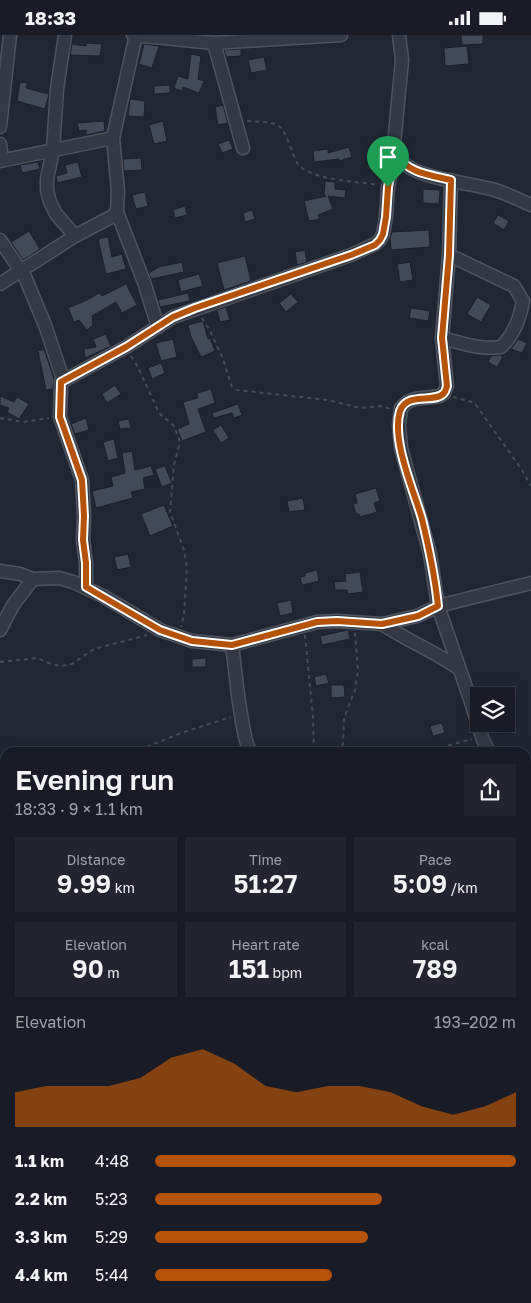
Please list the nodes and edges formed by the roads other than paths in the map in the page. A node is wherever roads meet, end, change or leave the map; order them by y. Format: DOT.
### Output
graph roads {
  1 [pos="10,35"];
  2 [pos="65,35"];
  3 [pos="135,35"];
  4 [pos="340,35"];
  5 [pos="399,35"];
  6 [pos="214,43"];
  7 [pos="0,127"];
  8 [pos="112,137"];
  9 [pos="0,144"];
  10 [pos="243,148"];
  11 [pos="53,150"];
  12 [pos="395,153"];
  13 [pos="1,160"];
  14 [pos="451,180"];
  15 [pos="531,205"];
  16 [pos="117,212"];
  17 [pos="75,236"];
  18 [pos="0,240"];
  19 [pos="449,255"];
  20 [pos="21,271"];
  21 [pos="0,284"];
  22 [pos="158,327"];
  23 [pos="442,338"];
  24 [pos="61,382"];
  25 [pos="0,571"];
  26 [pos="33,579"];
  27 [pos="531,583"];
  28 [pos="86,587"];
  29 [pos="438,606"];
  30 [pos="382,624"];
  31 [pos="0,630"];
  32 [pos="232,645"];
  33 [pos="458,668"];
  34 [pos="249,747"];
  35 [pos="486,747"];
  1 -- 7 [label="street"];
  2 -- 11 [label="street"];
  3 -- 6 [label="street"];
  3 -- 8 [label="street"];
  4 -- 6 [label="street"];
  5 -- 12 [label="street"];
  6 -- 10 [label="street"];
  8 -- 11 [label="street"];
  8 -- 16 [label="street"];
  9 -- 13 [label="street"];
  11 -- 13 [label="street"];
  11 -- 17 [label="street"];
  12 -- 14 [label="street"];
  12 -- 22 [label="street"];
  14 -- 15 [label="street"];
  14 -- 19 [label="street"];
  16 -- 17 [label="street"];
  16 -- 22 [label="street"];
  17 -- 20 [label="street"];
  18 -- 20 [label="street"];
  19 -- 23 [label="street"];
  19 -- 23 [label="street"];
  20 -- 21 [label="street"];
  20 -- 24 [label="street"];
  22 -- 24 [label="street"];
  23 -- 29 [label="street"];
  24 -- 28 [label="street"];
  25 -- 26 [label="street"];
  26 -- 28 [label="street"];
  26 -- 31 [label="street"];
  27 -- 29 [label="street"];
  28 -- 32 [label="street"];
  29 -- 30 [label="street"];
  29 -- 33 [label="street"];
  30 -- 32 [label="street"];
  30 -- 33 [label="street"];
  32 -- 34 [label="street"];
  33 -- 35 [label="street"];
}
